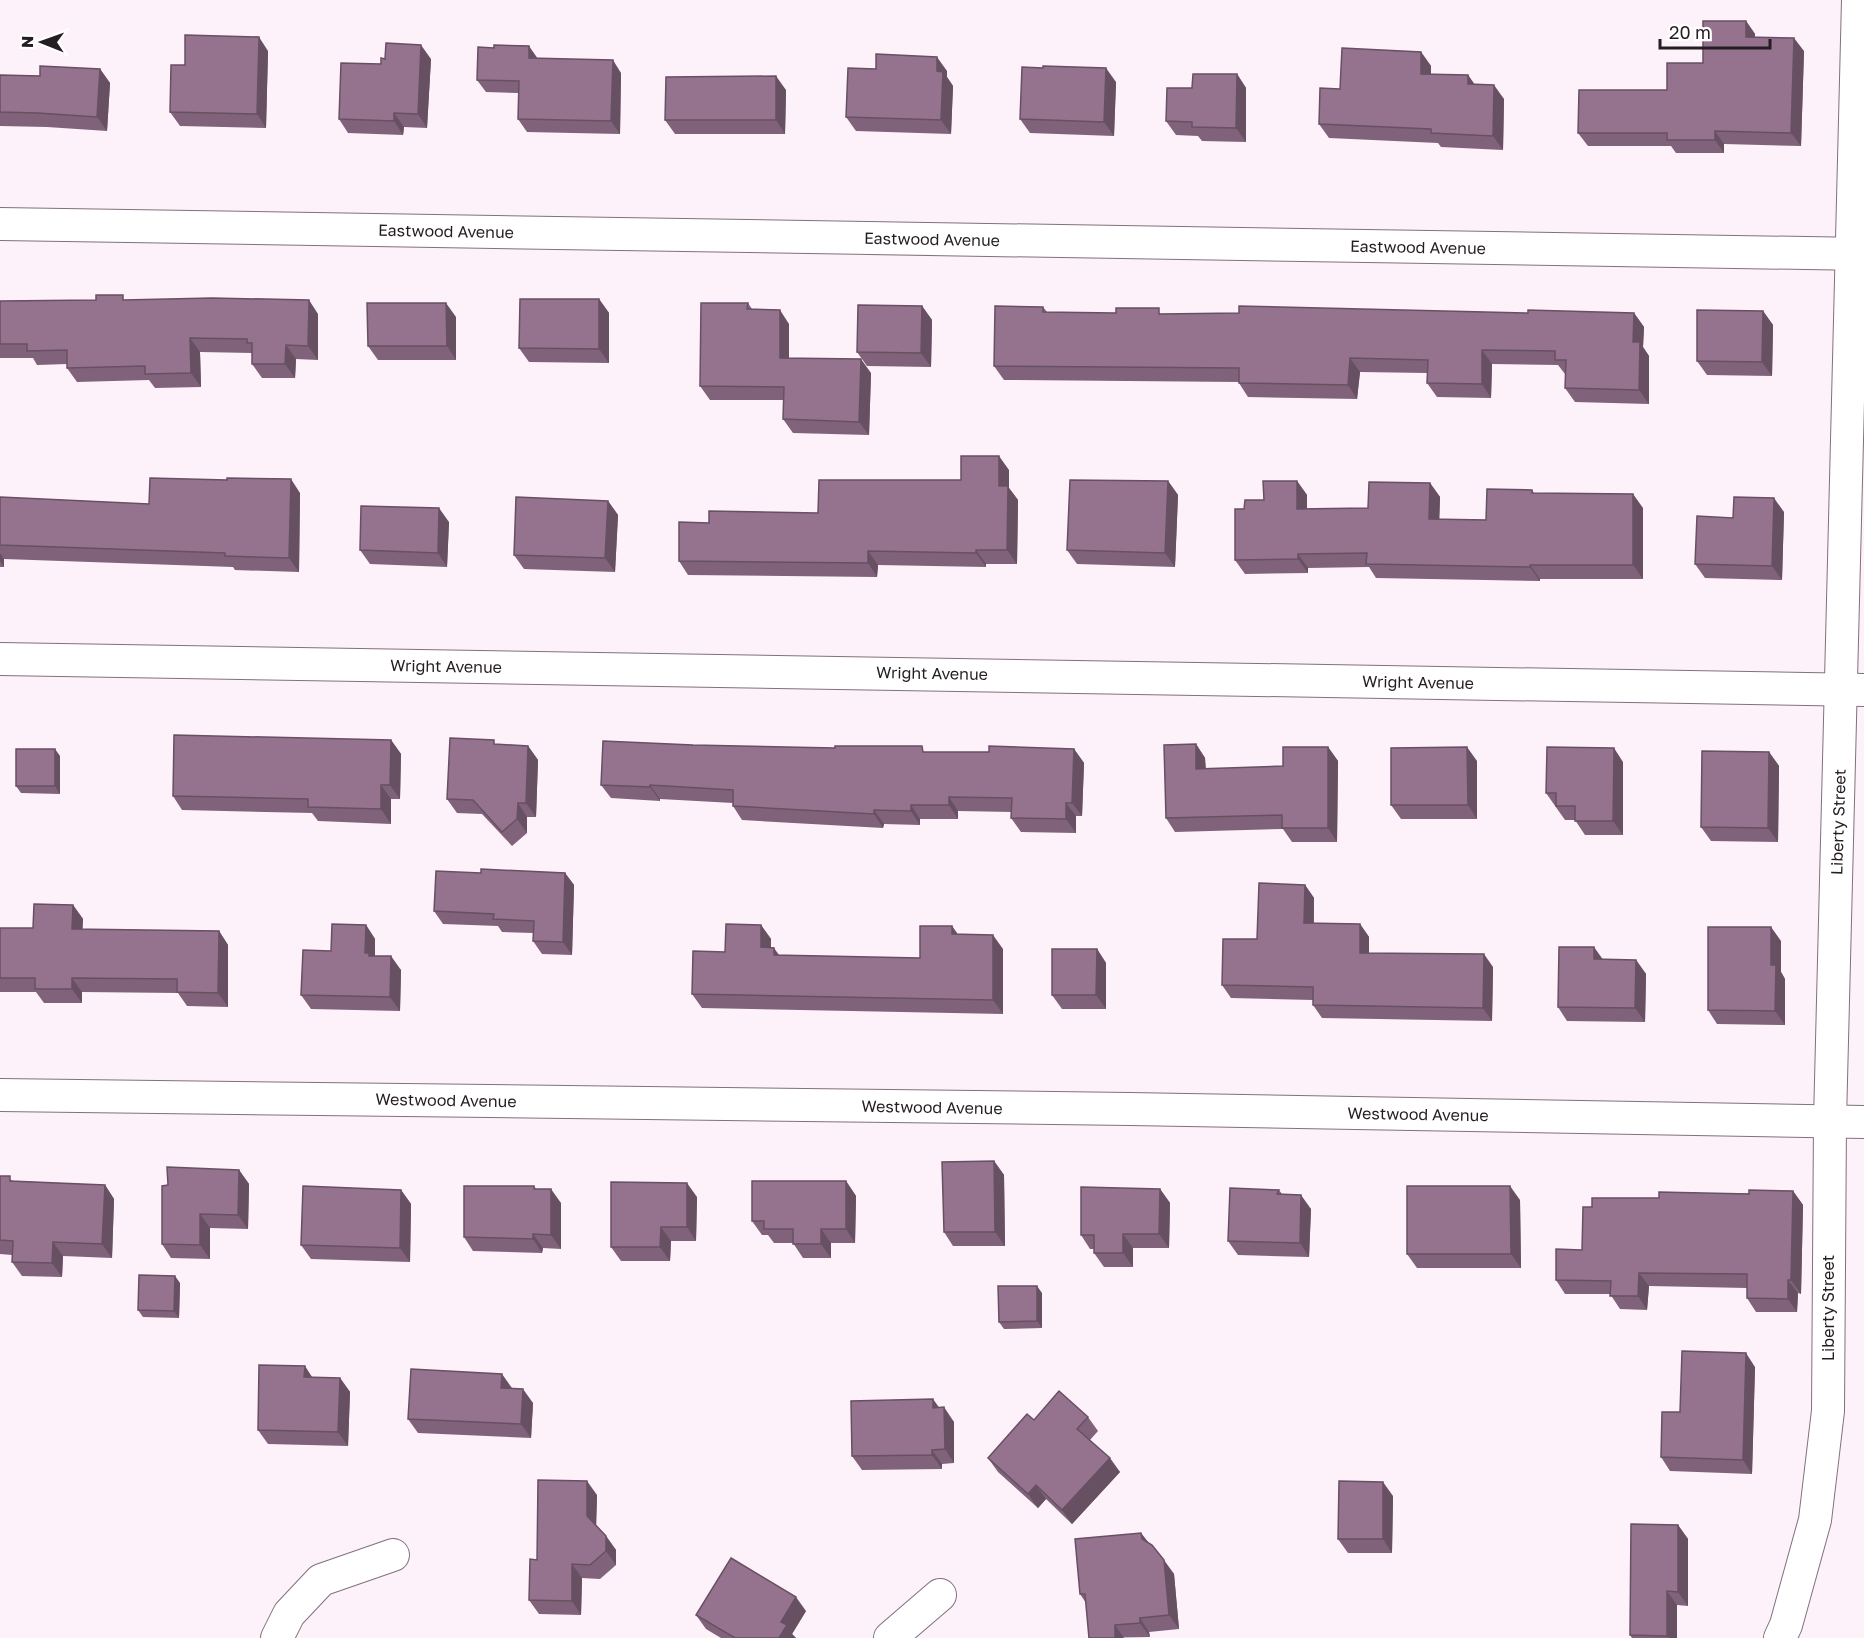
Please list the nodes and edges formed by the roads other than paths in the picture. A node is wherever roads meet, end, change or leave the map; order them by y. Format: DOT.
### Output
graph roads {
  1 [pos="1858,0"];
  2 [pos="0,224"];
  3 [pos="1857,254"];
  4 [pos="0,659"];
  5 [pos="1853,689"];
  6 [pos="0,1095"];
  7 [pos="1830,1121"];
  8 [pos="1864,1122"];
  9 [pos="393,1555"];
  10 [pos="940,1595"];
  11 [pos="277,1638"];
  12 [pos="890,1638"];
  13 [pos="1780,1638"];
  1 -- 3 [label="street, Liberty Street"];
  2 -- 3 [label="street, Eastwood Avenue"];
  3 -- 5 [label="street, Liberty Street"];
  4 -- 5 [label="street, Wright Avenue"];
  5 -- 7 [label="street, Liberty Street"];
  6 -- 7 [label="street, Westwood Avenue"];
  7 -- 8 [label="street, Westwood Avenue"];
  7 -- 13 [label="street, Liberty Street"];
  9 -- 11 [label="street"];
  10 -- 12 [label="street"];
}
